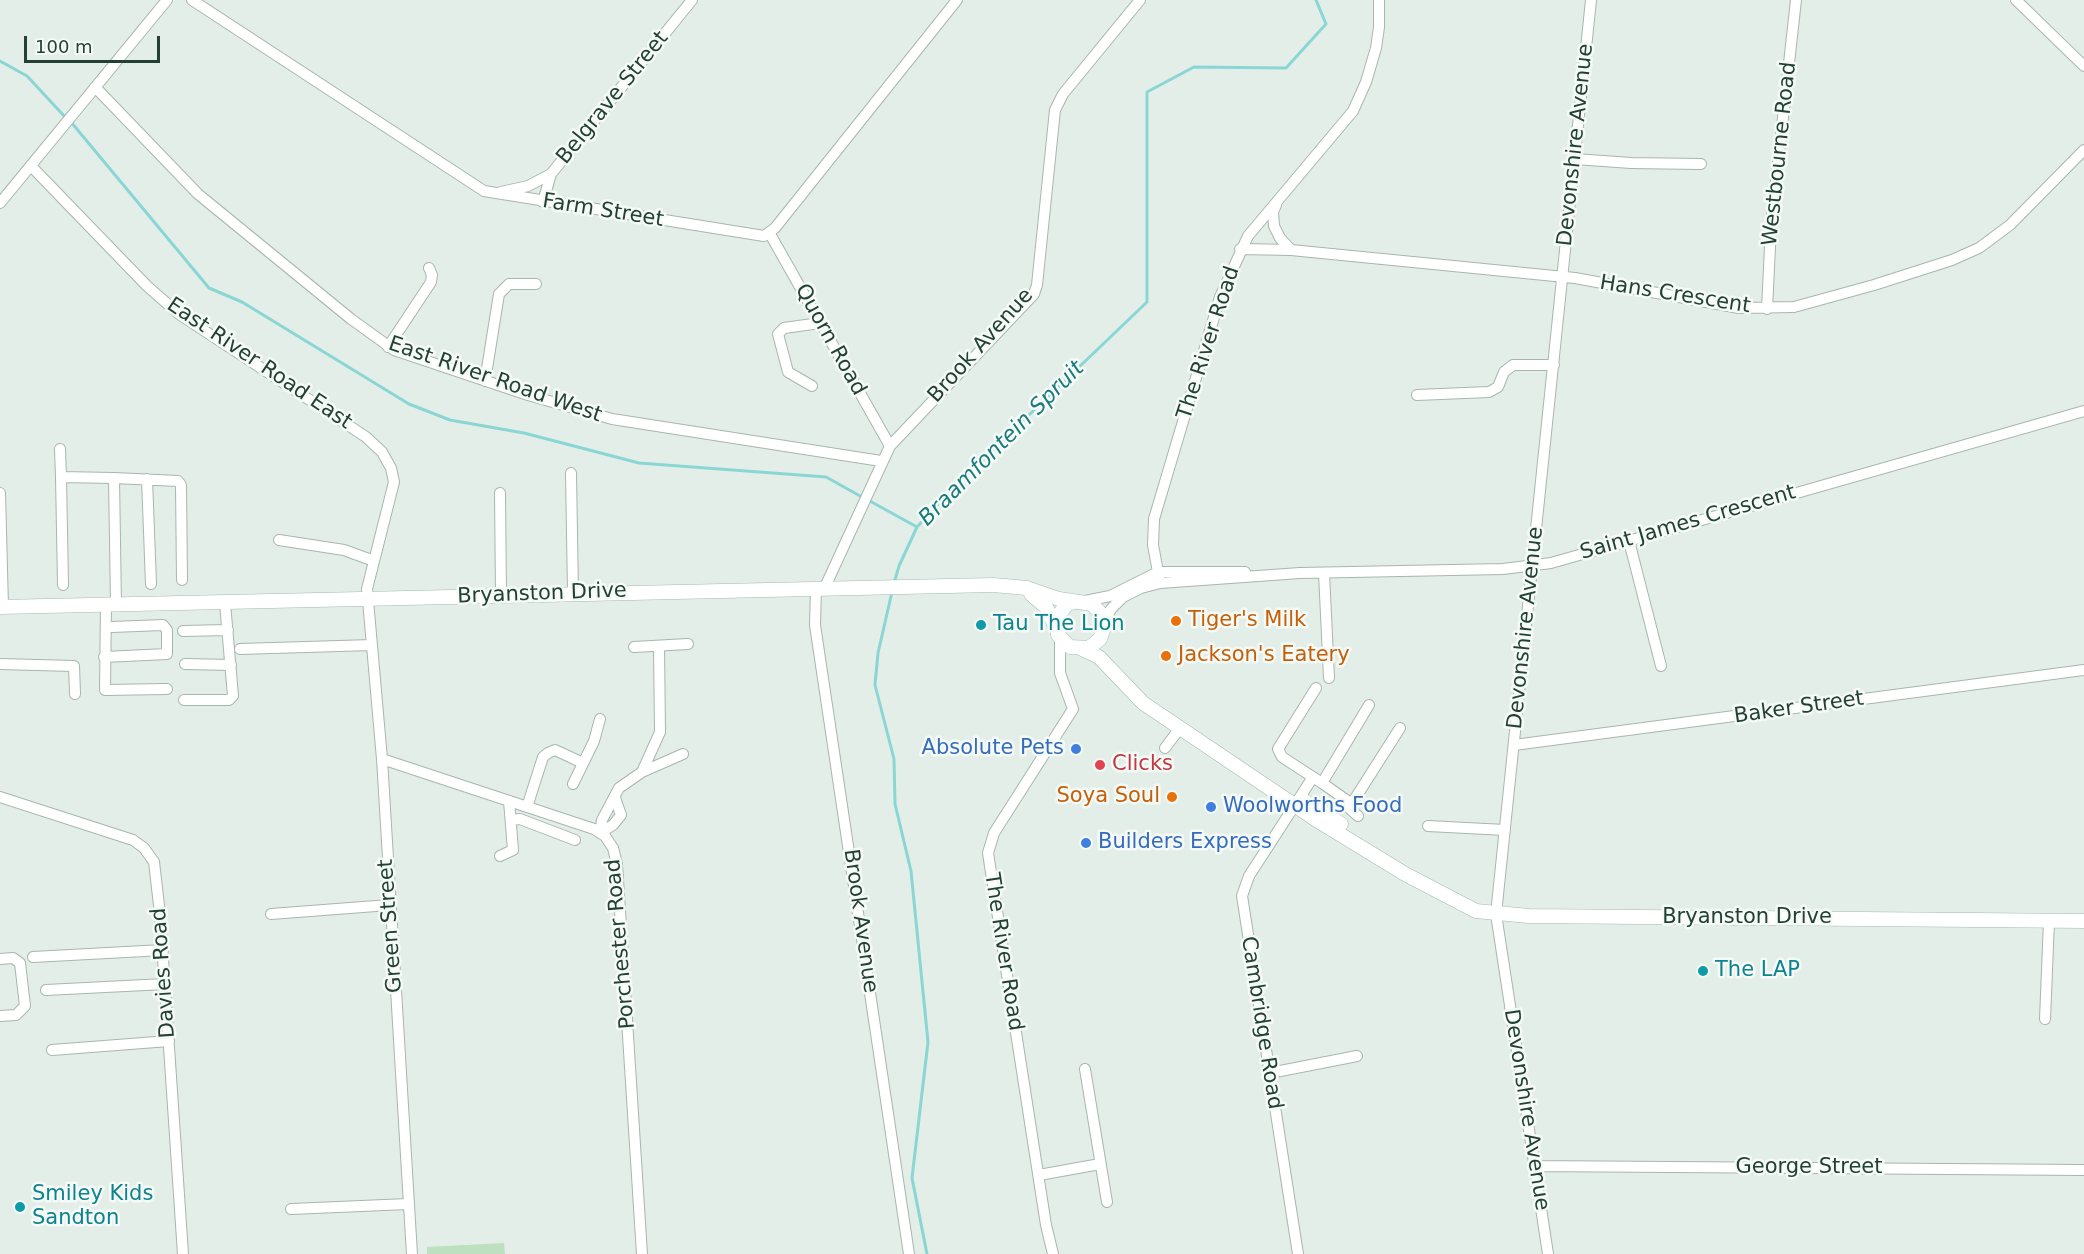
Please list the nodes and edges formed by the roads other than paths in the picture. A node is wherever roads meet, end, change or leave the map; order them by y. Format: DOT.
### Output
graph roads {
  1 [pos="166,0"];
  2 [pos="192,0"];
  3 [pos="692,0"];
  4 [pos="957,0"];
  5 [pos="1140,0"];
  6 [pos="1379,0"];
  7 [pos="1591,0"];
  8 [pos="1796,0"];
  9 [pos="2016,0"];
  10 [pos="2084,66"];
  11 [pos="95,87"];
  12 [pos="2084,150"];
  13 [pos="1575,159"];
  14 [pos="1701,165"];
  15 [pos="31,166"];
  16 [pos="551,174"];
  17 [pos="492,193"];
  18 [pos="1278,199"];
  19 [pos="543,202"];
  20 [pos="0,203"];
  21 [pos="770,234"];
  22 [pos="1240,249"];
  23 [pos="1291,250"];
  24 [pos="429,268"];
  25 [pos="1563,277"];
  26 [pos="536,284"];
  27 [pos="1767,309"];
  28 [pos="820,323"];
  29 [pos="388,347"];
  30 [pos="1554,365"];
  31 [pos="485,381"];
  32 [pos="812,386"];
  33 [pos="1417,395"];
  34 [pos="2084,411"];
  35 [pos="890,446"];
  36 [pos="60,449"];
  37 [pos="881,461"];
  38 [pos="571,473"];
  39 [pos="61,477"];
  40 [pos="114,478"];
  41 [pos="147,479"];
  42 [pos="500,492"];
  43 [pos="0,493"];
  44 [pos="279,540"];
  45 [pos="1629,541"];
  46 [pos="374,561"];
  47 [pos="1533,567"];
  48 [pos="1158,572"];
  49 [pos="1324,573"];
  50 [pos="1284,575"];
  51 [pos="183,580"];
  52 [pos="1160,583"];
  53 [pos="151,584"];
  54 [pos="63,585"];
  55 [pos="820,587"];
  56 [pos="1021,588"];
  57 [pos="573,593"];
  58 [pos="501,595"];
  59 [pos="367,599"];
  60 [pos="1080,601"];
  61 [pos="225,603"];
  62 [pos="111,605"];
  63 [pos="1,609"];
  64 [pos="112,627"];
  65 [pos="1104,627"];
  66 [pos="228,630"];
  67 [pos="183,631"];
  68 [pos="1058,634"];
  69 [pos="688,644"];
  70 [pos="372,645"];
  71 [pos="659,646"];
  72 [pos="634,647"];
  73 [pos="240,649"];
  74 [pos="1079,649"];
  75 [pos="104,657"];
  76 [pos="185,663"];
  77 [pos="0,664"];
  78 [pos="231,665"];
  79 [pos="1661,666"];
  80 [pos="2084,670"];
  81 [pos="1060,673"];
  82 [pos="1329,678"];
  83 [pos="1316,688"];
  84 [pos="167,689"];
  85 [pos="75,694"];
  86 [pos="184,700"];
  87 [pos="1370,705"];
  88 [pos="600,719"];
  89 [pos="1180,728"];
  90 [pos="1400,728"];
  91 [pos="1514,745"];
  92 [pos="1165,748"];
  93 [pos="683,754"];
  94 [pos="382,759"];
  95 [pos="583,763"];
  96 [pos="642,772"];
  97 [pos="1317,780"];
  98 [pos="573,784"];
  99 [pos="0,797"];
  100 [pos="509,801"];
  101 [pos="1297,801"];
  102 [pos="1352,804"];
  103 [pos="527,807"];
  104 [pos="1358,816"];
  105 [pos="511,820"];
  106 [pos="1428,826"];
  107 [pos="1505,830"];
  108 [pos="600,832"];
  109 [pos="575,840"];
  110 [pos="501,856"];
  111 [pos="389,905"];
  112 [pos="271,914"];
  113 [pos="1496,914"];
  114 [pos="2049,921"];
  115 [pos="2084,921"];
  116 [pos="163,950"];
  117 [pos="33,957"];
  118 [pos="0,959"];
  119 [pos="165,984"];
  120 [pos="46,990"];
  121 [pos="0,1016"];
  122 [pos="2045,1019"];
  123 [pos="169,1041"];
  124 [pos="52,1050"];
  125 [pos="1357,1056"];
  126 [pos="1085,1069"];
  127 [pos="1270,1073"];
  128 [pos="1100,1164"];
  129 [pos="1534,1167"];
  130 [pos="2084,1170"];
  131 [pos="1039,1175"];
  132 [pos="1107,1202"];
  133 [pos="408,1204"];
  134 [pos="291,1209"];
  135 [pos="183,1254"];
  136 [pos="412,1254"];
  137 [pos="642,1254"];
  138 [pos="909,1254"];
  139 [pos="1053,1254"];
  140 [pos="1298,1254"];
  141 [pos="1548,1254"];
  1 -- 11 [label="street"];
  2 -- 17 [label="street, Farm Street"];
  3 -- 16 [label="street, Belgrave Street"];
  4 -- 21 [label="street"];
  5 -- 35 [label="street, Brook Avenue"];
  6 -- 18 [label="street, The River Road"];
  7 -- 13 [label="street, Devonshire Avenue"];
  8 -- 27 [label="street, Westbourne Road"];
  9 -- 10 [label="street"];
  11 -- 15 [label="street"];
  11 -- 29 [label="street, East River Road West"];
  12 -- 27 [label="street, Hans Crescent"];
  13 -- 14 [label="street"];
  13 -- 25 [label="street, Devonshire Avenue"];
  15 -- 20 [label="street"];
  15 -- 46 [label="street, East River Road East"];
  16 -- 17 [label="street"];
  16 -- 19 [label="street, Belgrave Street"];
  17 -- 19 [label="street, Farm Street"];
  18 -- 22 [label="street, The River Road"];
  18 -- 23 [label="street"];
  19 -- 21 [label="street, Farm Street"];
  21 -- 28 [label="street, Quorn Road"];
  22 -- 23 [label="street, Hans Crescent"];
  22 -- 48 [label="street, The River Road"];
  23 -- 25 [label="street, Hans Crescent"];
  24 -- 29 [label="street"];
  25 -- 27 [label="street, Hans Crescent"];
  25 -- 30 [label="street, Devonshire Avenue"];
  26 -- 31 [label="street"];
  28 -- 32 [label="street"];
  28 -- 35 [label="street, Quorn Road"];
  29 -- 31 [label="street, East River Road West"];
  30 -- 33 [label="street"];
  30 -- 47 [label="street, Devonshire Avenue"];
  31 -- 37 [label="street, East River Road West"];
  34 -- 45 [label="street, Saint James Crescent"];
  35 -- 37 [label="street, Brook Avenue"];
  36 -- 39 [label="street"];
  37 -- 55 [label="street, Brook Avenue"];
  38 -- 57 [label="street"];
  39 -- 40 [label="street"];
  39 -- 54 [label="street"];
  40 -- 41 [label="street"];
  40 -- 62 [label="street"];
  41 -- 51 [label="street"];
  41 -- 53 [label="street"];
  42 -- 58 [label="street"];
  43 -- 63 [label="street"];
  44 -- 46 [label="street"];
  45 -- 47 [label="street, Saint James Crescent"];
  45 -- 79 [label="street"];
  46 -- 59 [label="street, East River Road East"];
  47 -- 49 [label="street, Saint James Crescent"];
  47 -- 91 [label="street, Devonshire Avenue"];
  48 -- 50 [label="street, Saint James Crescent"];
  48 -- 52 [label="street, The River Road"];
  48 -- 60 [label="street, Saint James Crescent"];
  49 -- 50 [label="street, Saint James Crescent"];
  49 -- 82 [label="street"];
  50 -- 52 [label="street, Saint James Crescent"];
  52 -- 65 [label="street, Saint James Crescent"];
  55 -- 56 [label="main road, Bryanston Drive"];
  55 -- 57 [label="main road, Bryanston Drive"];
  55 -- 138 [label="street, Brook Avenue"];
  56 -- 60 [label="main road, Bryanston Drive"];
  56 -- 68 [label="main road"];
  57 -- 58 [label="main road, Bryanston Drive"];
  58 -- 59 [label="main road, Bryanston Drive"];
  59 -- 61 [label="main road, Bryanston Drive"];
  59 -- 70 [label="street, Green Street"];
  60 -- 65 [label="main road"];
  60 -- 68 [label="main road"];
  61 -- 62 [label="main road, Bryanston Drive"];
  61 -- 66 [label="street"];
  62 -- 63 [label="main road, Bryanston Drive"];
  62 -- 75 [label="street"];
  64 -- 75 [label="street"];
  65 -- 74 [label="main road"];
  65 -- 101 [label="main road, Bryanston Drive"];
  66 -- 67 [label="street"];
  66 -- 78 [label="street"];
  68 -- 74 [label="main road"];
  68 -- 81 [label="street, The River Road"];
  69 -- 71 [label="street"];
  70 -- 73 [label="street"];
  70 -- 94 [label="street, Green Street"];
  71 -- 72 [label="street"];
  71 -- 96 [label="street"];
  74 -- 81 [label="street"];
  74 -- 89 [label="main road, Bryanston Drive"];
  75 -- 84 [label="street"];
  76 -- 78 [label="street"];
  77 -- 85 [label="street"];
  78 -- 86 [label="street"];
  80 -- 91 [label="street, Baker Street"];
  81 -- 131 [label="street, The River Road"];
  83 -- 97 [label="street"];
  87 -- 97 [label="street, Cambridge Road"];
  88 -- 95 [label="street"];
  89 -- 92 [label="street"];
  89 -- 101 [label="main road, Bryanston Drive"];
  90 -- 102 [label="street"];
  91 -- 107 [label="street, Devonshire Avenue"];
  93 -- 96 [label="street"];
  94 -- 100 [label="street, Porchester Road"];
  94 -- 111 [label="street, Green Street"];
  95 -- 98 [label="street"];
  95 -- 103 [label="street"];
  96 -- 108 [label="street"];
  97 -- 101 [label="street, Cambridge Road"];
  97 -- 102 [label="street"];
  99 -- 116 [label="street, Davies Road"];
  100 -- 103 [label="street, Porchester Road"];
  100 -- 105 [label="street"];
  101 -- 113 [label="main road, Bryanston Drive"];
  101 -- 127 [label="street, Cambridge Road"];
  102 -- 104 [label="street"];
  103 -- 108 [label="street, Porchester Road"];
  105 -- 109 [label="street"];
  105 -- 110 [label="street"];
  106 -- 107 [label="street"];
  107 -- 113 [label="street, Devonshire Avenue"];
  108 -- 137 [label="street, Porchester Road"];
  111 -- 112 [label="street"];
  111 -- 133 [label="street, Green Street"];
  113 -- 114 [label="main road, Bryanston Drive"];
  113 -- 129 [label="street, Devonshire Avenue"];
  114 -- 115 [label="main road, Bryanston Drive"];
  114 -- 122 [label="street"];
  116 -- 117 [label="street"];
  116 -- 119 [label="street, Davies Road"];
  118 -- 121 [label="street"];
  119 -- 120 [label="street"];
  119 -- 123 [label="street, Davies Road"];
  123 -- 124 [label="street"];
  123 -- 135 [label="street, Davies Road"];
  125 -- 127 [label="street"];
  126 -- 128 [label="street"];
  127 -- 140 [label="street, Cambridge Road"];
  128 -- 131 [label="street"];
  128 -- 132 [label="street"];
  129 -- 130 [label="street, George Street"];
  129 -- 141 [label="street, Devonshire Avenue"];
  131 -- 139 [label="street, The River Road"];
  133 -- 134 [label="street"];
  133 -- 136 [label="street, Green Street"];
}
